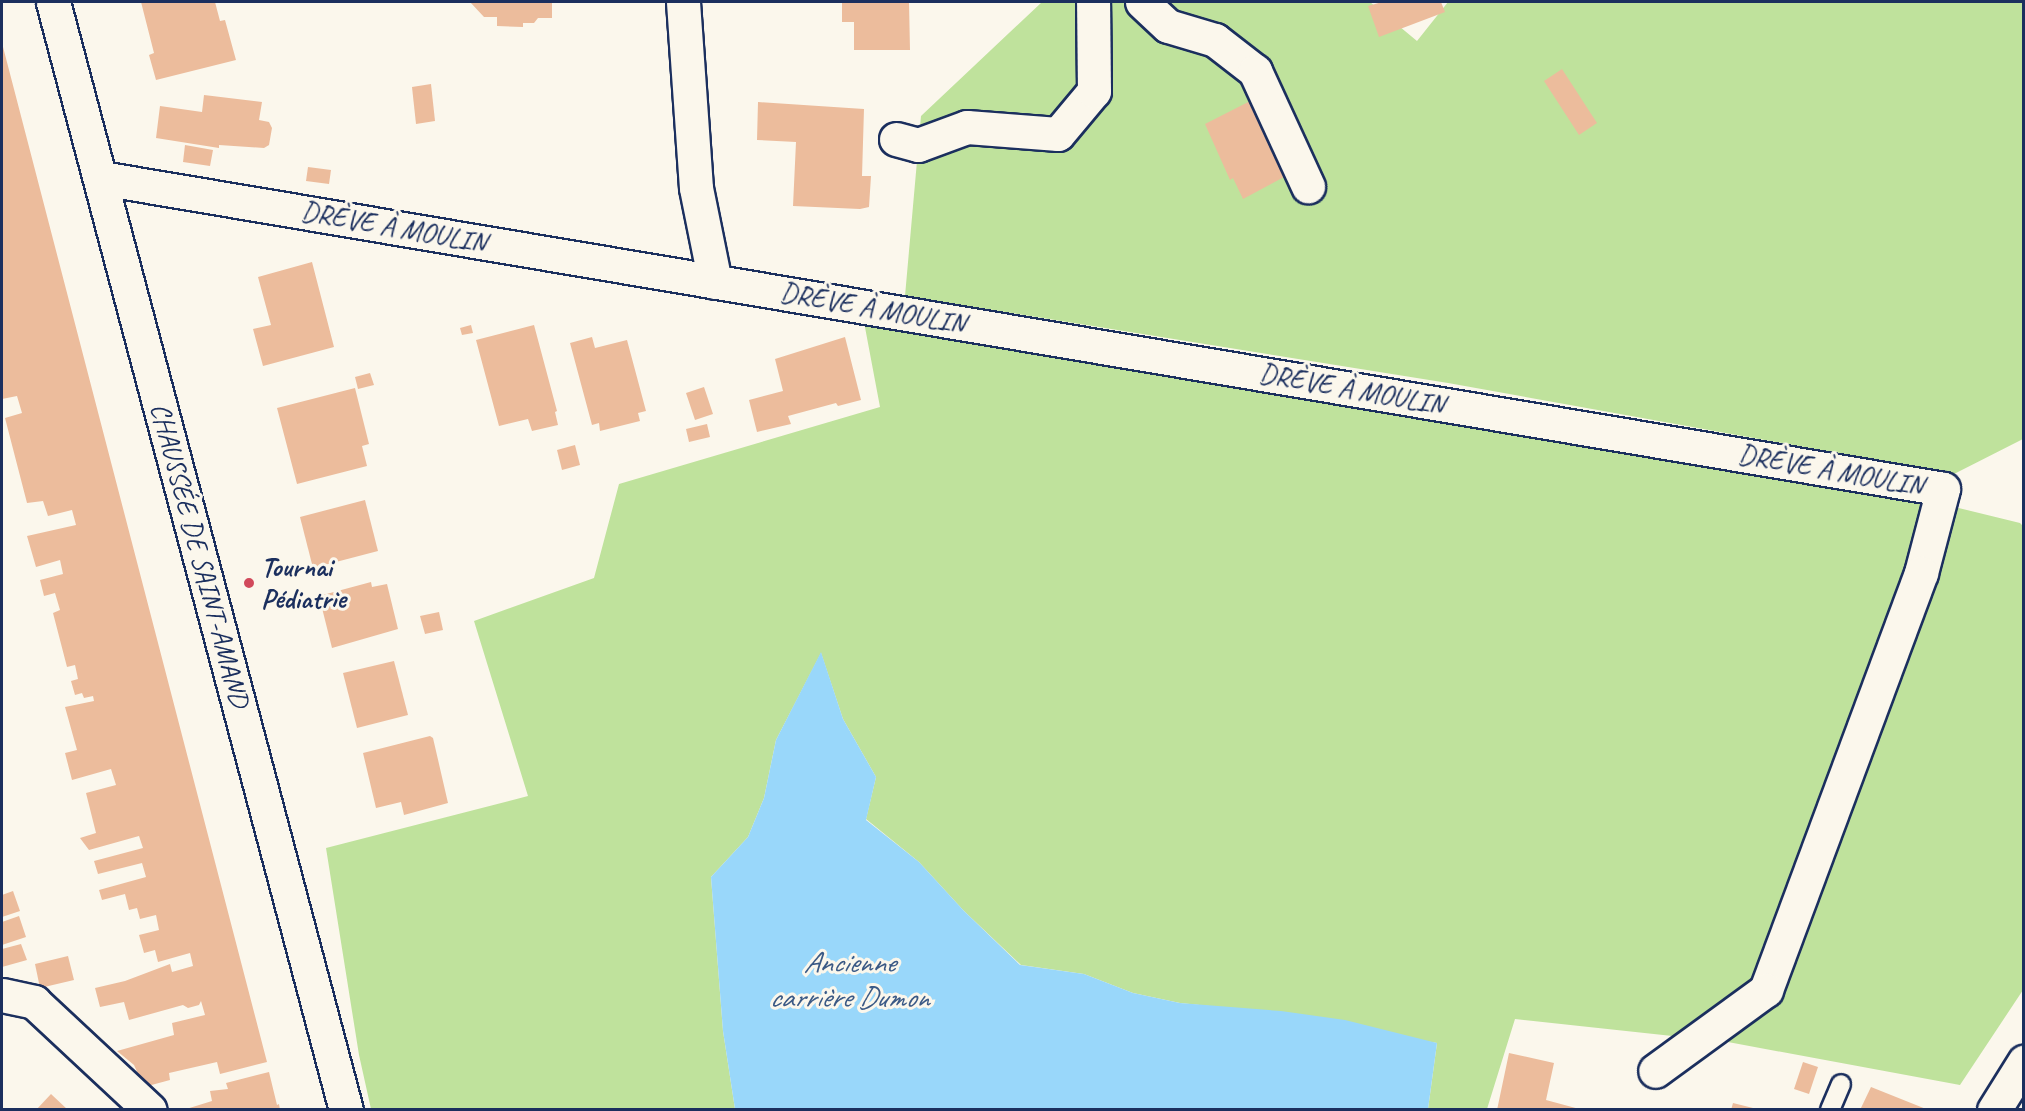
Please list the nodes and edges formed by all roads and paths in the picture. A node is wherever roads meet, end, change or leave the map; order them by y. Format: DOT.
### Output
graph roads {
  1 [pos="53,2"];
  2 [pos="683,2"];
  3 [pos="1093,2"];
  4 [pos="1143,2"];
  5 [pos="896,139"];
  6 [pos="101,178"];
  7 [pos="1308,186"];
  8 [pos="715,282"];
  9 [pos="2,995"];
  10 [pos="2024,1062"];
  11 [pos="1655,1071"];
  12 [pos="1841,1084"];
  13 [pos="150,1110"];
  14 [pos="346,1110"];
  15 [pos="1830,1110"];
  16 [pos="1994,1110"];
  1 -- 6 [label="street, CHAUSSÉE DE SAINT-AMAND"];
  2 -- 8 [label="street"];
  3 -- 5 [label="street"];
  4 -- 7 [label="street"];
  6 -- 8 [label="street, DRÈVE À MOULIN"];
  6 -- 14 [label="street, CHAUSSÉE DE SAINT-AMAND"];
  8 -- 11 [label="street, DRÈVE À MOULIN"];
  9 -- 13 [label="street"];
  10 -- 16 [label="street"];
  12 -- 15 [label="lane"];
}
